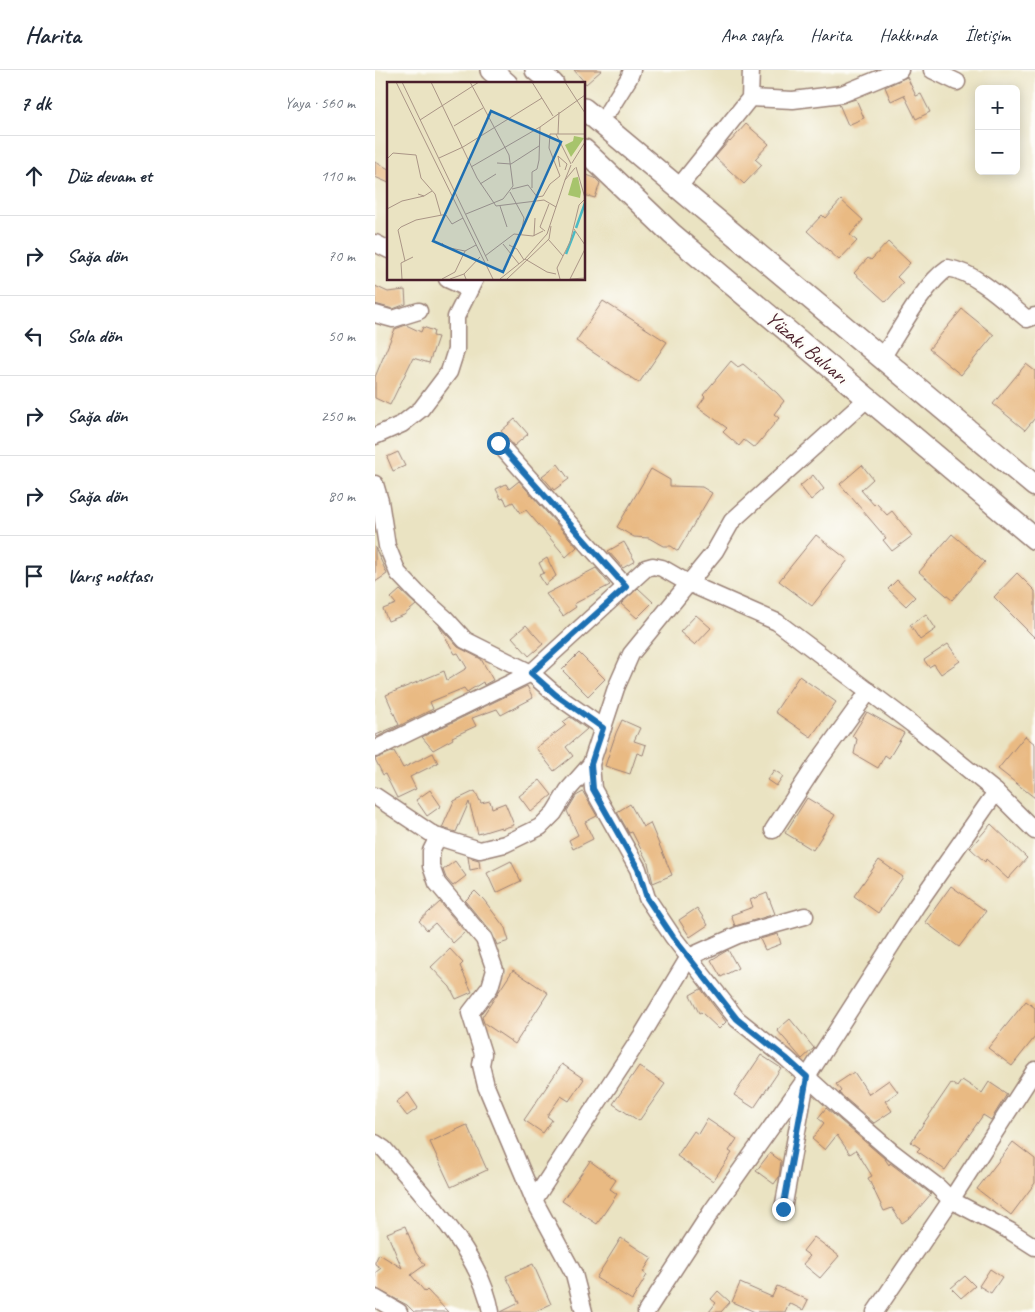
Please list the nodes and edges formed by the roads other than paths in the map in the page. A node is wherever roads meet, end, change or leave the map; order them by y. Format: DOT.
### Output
graph roads {
  1 [pos="491,70"];
  2 [pos="536,70"];
  3 [pos="632,70"];
  4 [pos="751,70"];
  5 [pos="899,70"];
  6 [pos="932,70"];
  7 [pos="505,82"];
  8 [pos="551,82"];
  9 [pos="957,82"];
  10 [pos="750,98"];
  11 [pos="609,110"];
  12 [pos="585,111"];
  13 [pos="585,151"];
  14 [pos="677,188"];
  15 [pos="375,243"];
  16 [pos="387,249"];
  17 [pos="452,280"];
  18 [pos="472,284"];
  19 [pos="419,311"];
  20 [pos="375,314"];
  21 [pos="1035,316"];
  22 [pos="882,358"];
  23 [pos="868,398"];
  24 [pos="375,436"];
  25 [pos="498,443"];
  26 [pos="375,484"];
  27 [pos="1035,486"];
  28 [pos="1035,540"];
  29 [pos="688,583"];
  30 [pos="626,587"];
  31 [pos="531,673"];
  32 [pos="869,691"];
  33 [pos="603,728"];
  34 [pos="375,749"];
  35 [pos="591,764"];
  36 [pos="996,792"];
  37 [pos="375,796"];
  38 [pos="773,830"];
  39 [pos="1035,831"];
  40 [pos="438,837"];
  41 [pos="805,916"];
  42 [pos="689,957"];
  43 [pos="1035,1070"];
  44 [pos="807,1077"];
  45 [pos="375,1143"];
  46 [pos="534,1200"];
  47 [pos="951,1200"];
  48 [pos="783,1209"];
  49 [pos="1035,1247"];
  50 [pos="375,1298"];
  51 [pos="399,1312"];
  52 [pos="491,1312"];
  53 [pos="584,1312"];
  54 [pos="646,1312"];
  55 [pos="875,1312"];
  1 -- 7 [label="main road"];
  2 -- 8 [label="main road"];
  3 -- 11 [label="street"];
  4 -- 10 [label="street"];
  5 -- 10 [label="street"];
  6 -- 9 [label="street"];
  10 -- 14 [label="street"];
  12 -- 14 [label="main road, Yüzakı Bulvarı"];
  13 -- 23 [label="main road, Yüzakı Bulvarı"];
  14 -- 22 [label="main road, Yüzakı Bulvarı"];
  15 -- 16 [label="street"];
  17 -- 18 [label="street"];
  18 -- 24 [label="street"];
  19 -- 20 [label="street"];
  21 -- 22 [label="street"];
  22 -- 27 [label="main road, Yüzakı Bulvarı"];
  23 -- 28 [label="main road, Yüzakı Bulvarı"];
  23 -- 29 [label="street"];
  25 -- 30 [label="street"];
  26 -- 31 [label="street"];
  29 -- 30 [label="street"];
  29 -- 32 [label="street"];
  29 -- 33 [label="street"];
  30 -- 31 [label="street"];
  31 -- 33 [label="street"];
  31 -- 34 [label="street"];
  32 -- 36 [label="street"];
  32 -- 38 [label="street"];
  33 -- 35 [label="street"];
  35 -- 40 [label="street"];
  35 -- 42 [label="street"];
  36 -- 39 [label="street"];
  36 -- 44 [label="street"];
  37 -- 40 [label="street"];
  40 -- 46 [label="street"];
  41 -- 42 [label="street"];
  42 -- 44 [label="street"];
  42 -- 46 [label="street"];
  43 -- 47 [label="street"];
  44 -- 47 [label="street"];
  44 -- 48 [label="street"];
  44 -- 54 [label="street"];
  45 -- 52 [label="street"];
  46 -- 53 [label="street"];
  47 -- 49 [label="street"];
  47 -- 55 [label="street"];
  50 -- 51 [label="street"];
}
